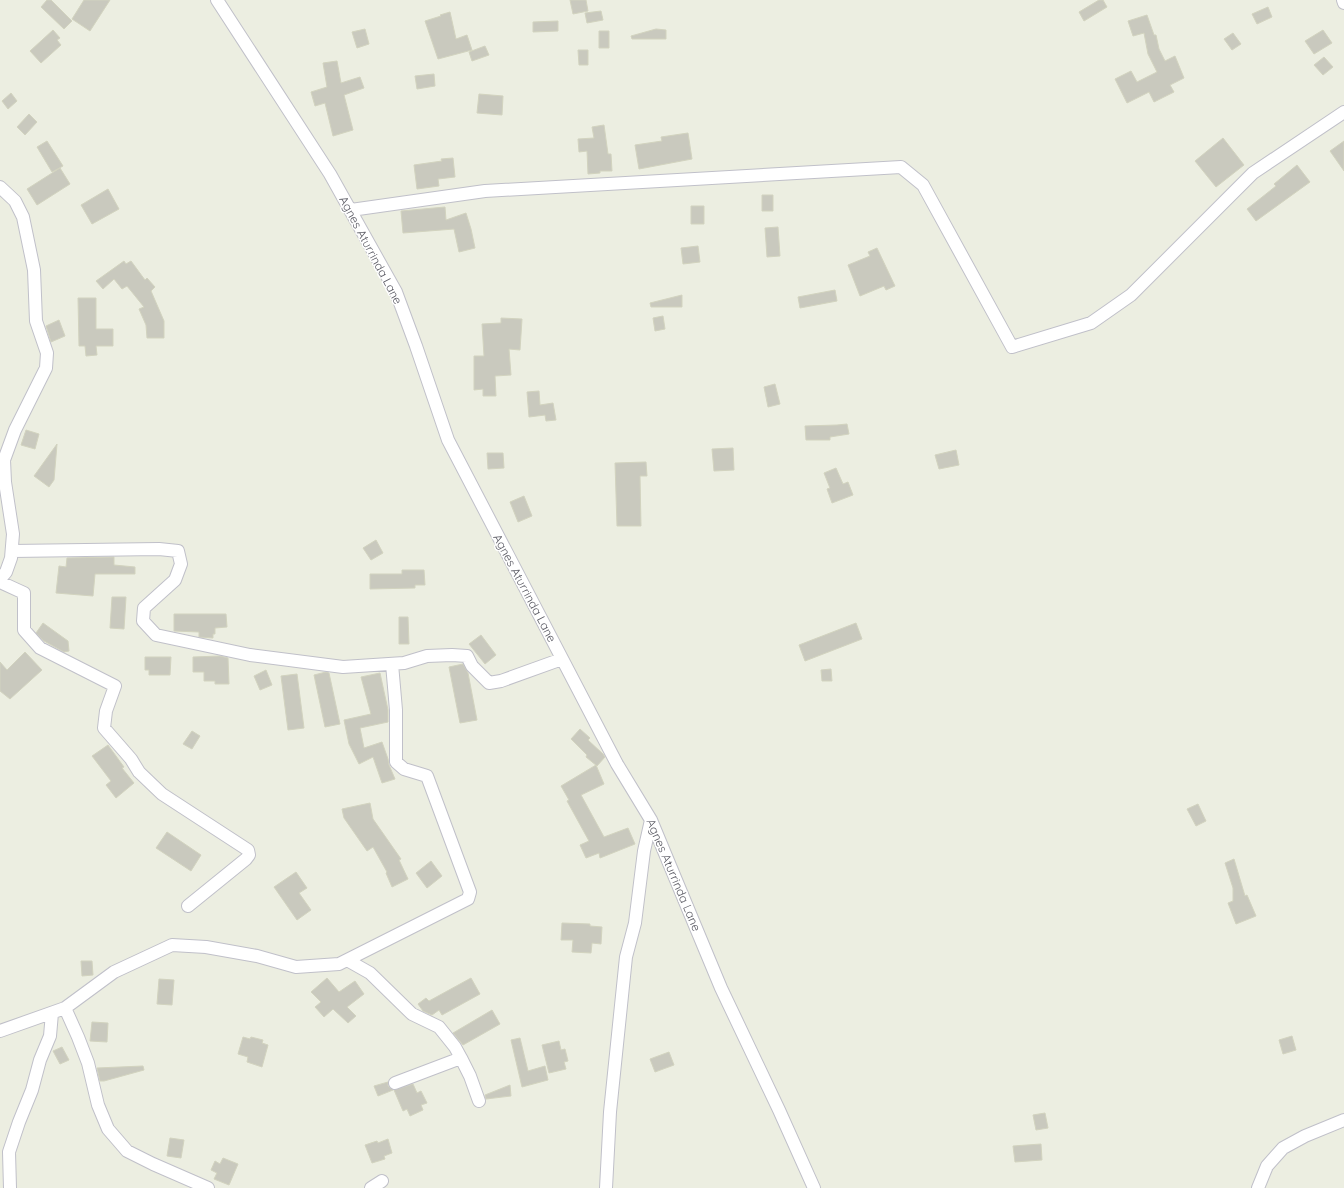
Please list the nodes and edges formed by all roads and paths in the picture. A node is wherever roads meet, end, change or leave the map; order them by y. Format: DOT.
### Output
graph roads {
  1 [pos="217,0"];
  2 [pos="1343,0"];
  3 [pos="1344,3"];
  4 [pos="1344,112"];
  5 [pos="0,187"];
  6 [pos="350,210"];
  7 [pos="12,551"];
  8 [pos="0,580"];
  9 [pos="562,659"];
  10 [pos="392,664"];
  11 [pos="652,820"];
  12 [pos="188,906"];
  13 [pos="347,960"];
  14 [pos="65,1008"];
  15 [pos="52,1013"];
  16 [pos="0,1031"];
  17 [pos="461,1058"];
  18 [pos="396,1083"];
  19 [pos="479,1101"];
  20 [pos="1344,1120"];
  21 [pos="382,1181"];
  22 [pos="10,1188"];
  23 [pos="208,1188"];
  24 [pos="371,1188"];
  25 [pos="606,1188"];
  26 [pos="814,1188"];
  27 [pos="1258,1188"];
  1 -- 6 [label="street, Agnes Aturrinda Lane"];
  2 -- 3 [label="street"];
  4 -- 6 [label="street"];
  5 -- 7 [label="street"];
  6 -- 9 [label="street, Agnes Aturrinda Lane"];
  7 -- 8 [label="street"];
  7 -- 10 [label="street"];
  8 -- 12 [label="street"];
  9 -- 10 [label="street"];
  9 -- 11 [label="street, Agnes Aturrinda Lane"];
  10 -- 13 [label="street"];
  11 -- 25 [label="street"];
  11 -- 26 [label="street, Agnes Aturrinda Lane"];
  13 -- 14 [label="street"];
  13 -- 17 [label="street"];
  14 -- 15 [label="street"];
  14 -- 23 [label="street"];
  15 -- 16 [label="street"];
  15 -- 22 [label="street"];
  17 -- 18 [label="street"];
  17 -- 19 [label="street"];
  20 -- 27 [label="street"];
  21 -- 24 [label="street"];
}
